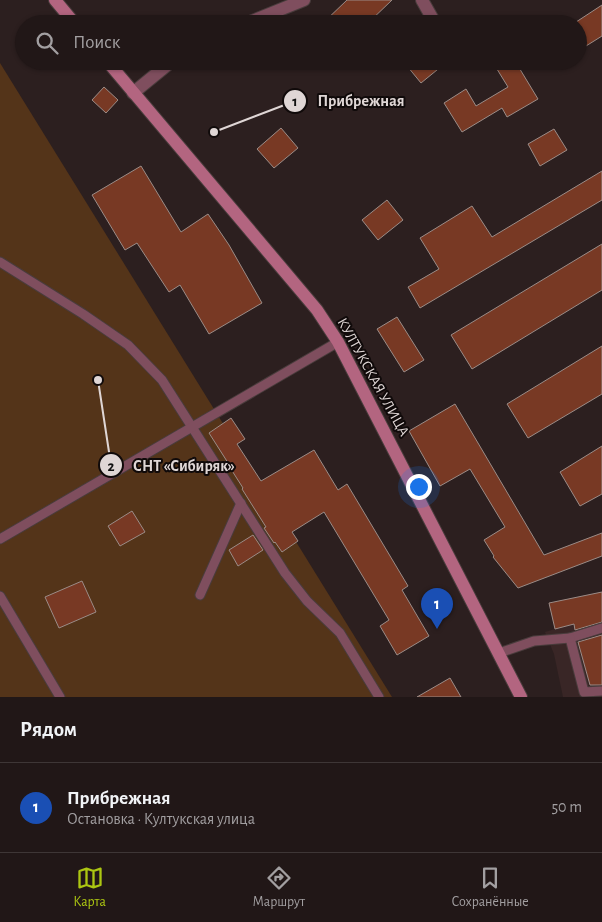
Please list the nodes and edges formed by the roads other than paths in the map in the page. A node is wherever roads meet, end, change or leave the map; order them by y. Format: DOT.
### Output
graph roads {
  1 [pos="55,0"];
  2 [pos="304,0"];
  3 [pos="422,0"];
  4 [pos="68,15"];
  5 [pos="267,15"];
  6 [pos="430,15"];
  7 [pos="115,70"];
  8 [pos="161,70"];
  9 [pos="133,92"];
  10 [pos="0,262"];
  11 [pos="338,342"];
  12 [pos="192,428"];
  13 [pos="241,503"];
  14 [pos="0,539"];
  15 [pos="200,595"];
  16 [pos="0,596"];
  17 [pos="602,628"];
  18 [pos="570,638"];
  19 [pos="499,653"];
  20 [pos="602,691"];
  21 [pos="60,697"];
  22 [pos="379,697"];
  23 [pos="522,697"];
  1 -- 4 [label="main road"];
  2 -- 5 [label="street"];
  3 -- 6 [label="street"];
  7 -- 9 [label="main road, КУЛТУКСКАЯ УЛИЦА"];
  8 -- 9 [label="street"];
  9 -- 11 [label="main road, КУЛТУКСКАЯ УЛИЦА"];
  10 -- 12 [label="lane"];
  11 -- 12 [label="lane"];
  11 -- 19 [label="main road, КУЛТУКСКАЯ УЛИЦА"];
  12 -- 13 [label="lane"];
  12 -- 14 [label="lane"];
  13 -- 15 [label="lane"];
  13 -- 22 [label="lane"];
  16 -- 21 [label="lane"];
  17 -- 18 [label="lane"];
  18 -- 19 [label="lane"];
  18 -- 20 [label="lane"];
  19 -- 23 [label="main road, КУЛТУКСКАЯ УЛИЦА"];
}
